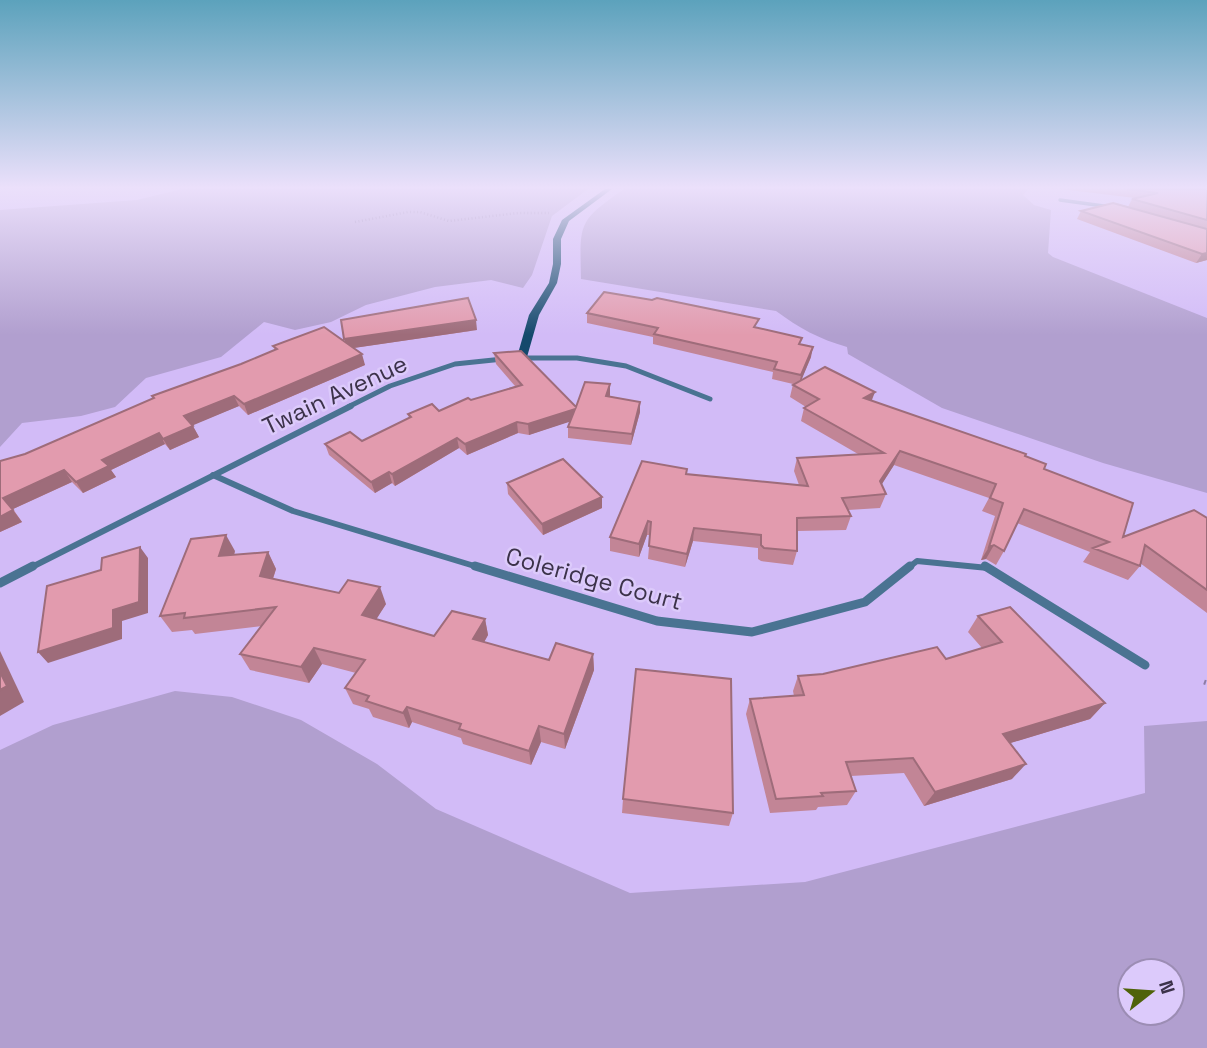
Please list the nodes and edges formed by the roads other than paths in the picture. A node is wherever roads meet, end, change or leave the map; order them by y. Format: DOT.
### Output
graph roads {
  1 [pos="558,238"];
  2 [pos="522,358"];
  3 [pos="710,399"];
  4 [pos="213,475"];
  5 [pos="0,583"];
  6 [pos="1145,665"];
  1 -- 2 [label="street"];
  2 -- 3 [label="street, Twain Avenue"];
  2 -- 4 [label="street, Twain Avenue"];
  4 -- 5 [label="street, Twain Avenue"];
  4 -- 6 [label="street, Coleridge Court"];
}
